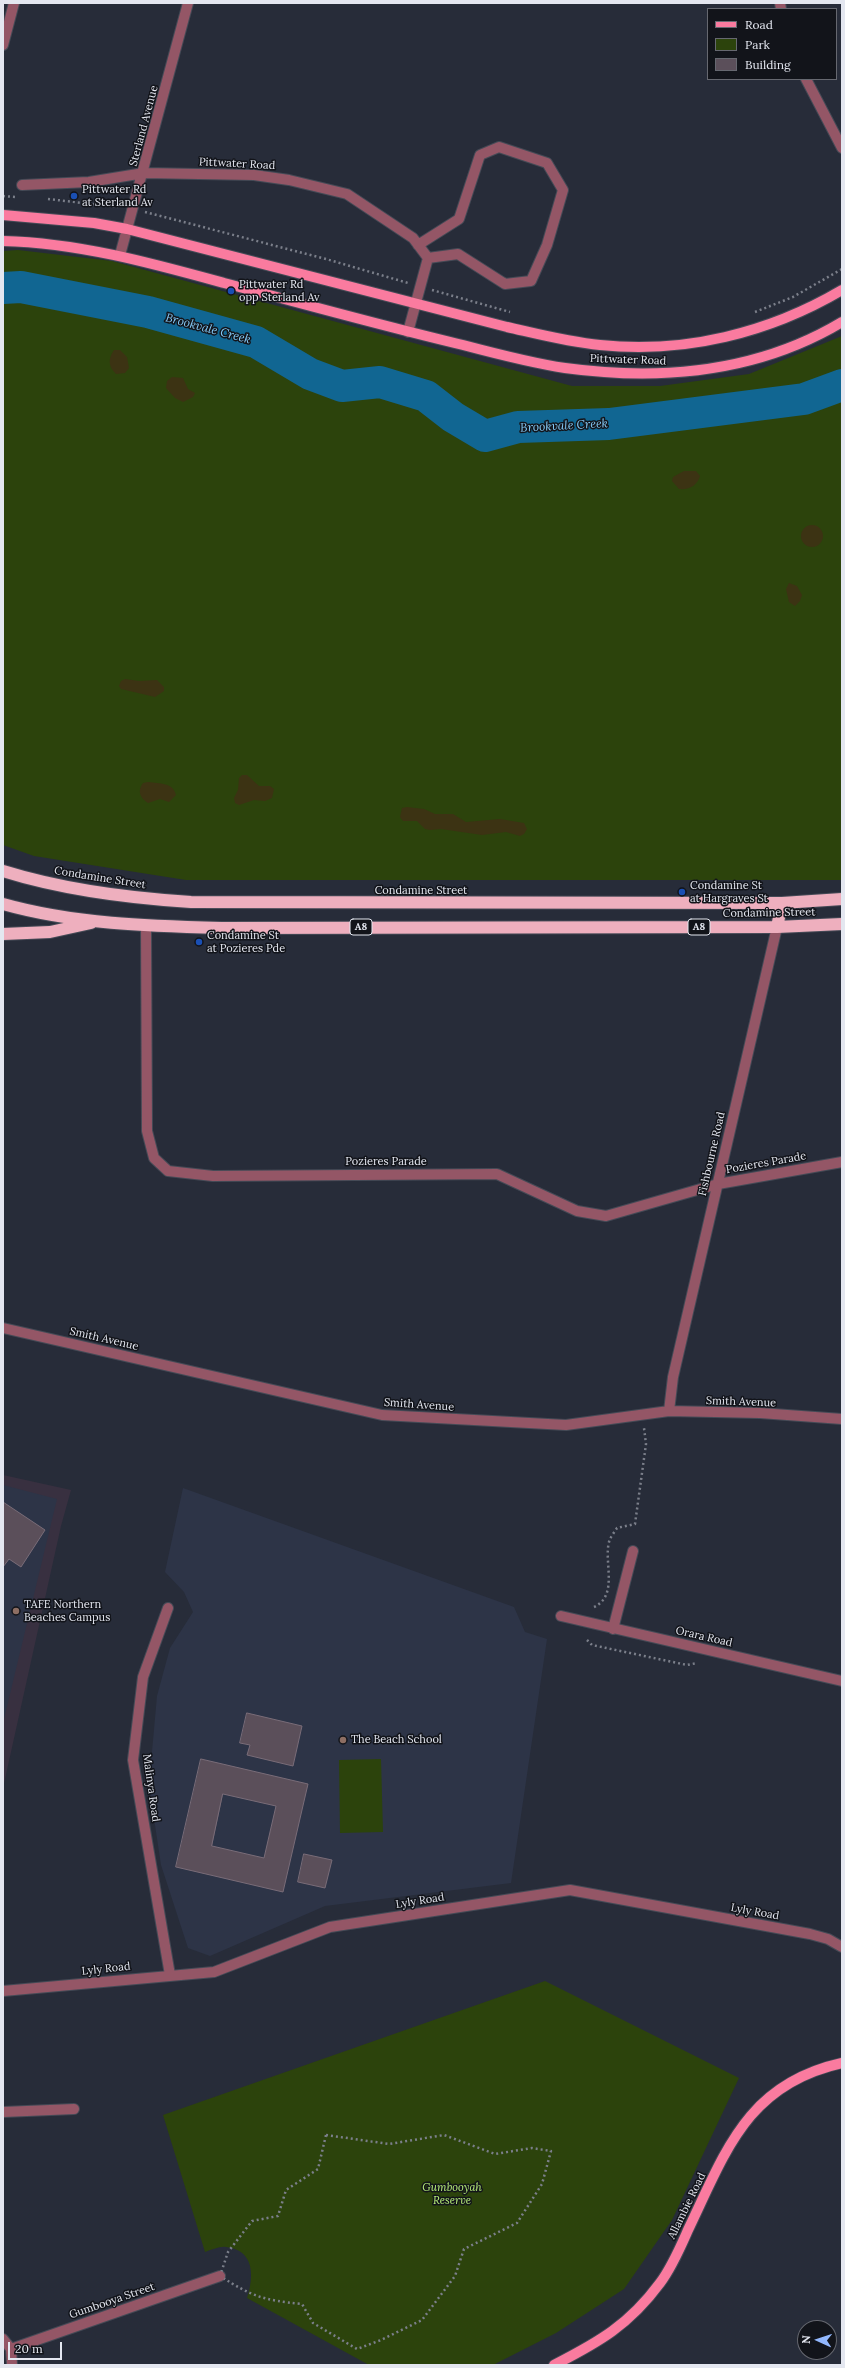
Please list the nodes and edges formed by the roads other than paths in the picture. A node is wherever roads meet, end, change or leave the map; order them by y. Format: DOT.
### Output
graph roads {
  1 [pos="14,3"];
  2 [pos="188,3"];
  3 [pos="3,45"];
  4 [pos="807,80"];
  5 [pos="842,148"];
  6 [pos="144,173"];
  7 [pos="22,185"];
  8 [pos="3,215"];
  9 [pos="127,229"];
  10 [pos="3,241"];
  11 [pos="418,245"];
  12 [pos="120,255"];
  13 [pos="428,258"];
  14 [pos="842,290"];
  15 [pos="416,303"];
  16 [pos="842,322"];
  17 [pos="408,332"];
  18 [pos="3,871"];
  19 [pos="842,899"];
  20 [pos="782,903"];
  21 [pos="3,904"];
  22 [pos="102,921"];
  23 [pos="842,924"];
  24 [pos="146,926"];
  25 [pos="777,927"];
  26 [pos="3,934"];
  27 [pos="842,1162"];
  28 [pos="718,1184"];
  29 [pos="3,1328"];
  30 [pos="669,1412"];
  31 [pos="842,1419"];
  32 [pos="633,1551"];
  33 [pos="168,1608"];
  34 [pos="561,1616"];
  35 [pos="613,1629"];
  36 [pos="842,1681"];
  37 [pos="842,1947"];
  38 [pos="170,1975"];
  39 [pos="3,1991"];
  40 [pos="842,2063"];
  41 [pos="74,2109"];
  42 [pos="3,2112"];
  43 [pos="220,2276"];
  44 [pos="3,2339"];
  45 [pos="11,2349"];
  46 [pos="12,2365"];
  47 [pos="554,2365"];
  1 -- 3 [label="street"];
  2 -- 6 [label="street, Sterland Avenue"];
  4 -- 5 [label="street"];
  6 -- 7 [label="street, Pittwater Road"];
  6 -- 9 [label="street, Sterland Avenue"];
  6 -- 11 [label="street, Pittwater Road"];
  8 -- 9 [label="main road, Pittwater Road"];
  9 -- 12 [label="street, Sterland Avenue"];
  9 -- 15 [label="main road, Pittwater Road"];
  10 -- 12 [label="main road, Pittwater Road"];
  11 -- 13 [label="street, Pittwater Road"];
  11 -- 13 [label="street"];
  12 -- 17 [label="main road, Pittwater Road"];
  13 -- 15 [label="street"];
  14 -- 15 [label="main road, Pittwater Road"];
  15 -- 17 [label="street"];
  16 -- 17 [label="main road, Pittwater Road"];
  18 -- 20 [label="highway, Condamine Street / A8"];
  19 -- 20 [label="highway, Condamine Street / A8"];
  20 -- 25 [label="highway, Fishbourne Road"];
  21 -- 22 [label="highway, Condamine Street / A8"];
  22 -- 24 [label="highway, Condamine Street / A8"];
  22 -- 26 [label="highway"];
  23 -- 25 [label="highway, Condamine Street / A8"];
  24 -- 25 [label="highway, Condamine Street / A8"];
  24 -- 28 [label="street, Pozieres Parade"];
  25 -- 28 [label="street, Fishbourne Road"];
  27 -- 28 [label="street, Pozieres Parade"];
  28 -- 30 [label="street, Fishbourne Road"];
  29 -- 30 [label="street, Smith Avenue"];
  30 -- 31 [label="street, Smith Avenue"];
  32 -- 35 [label="street"];
  33 -- 38 [label="street, Malinya Road"];
  34 -- 35 [label="street, Orara Road"];
  35 -- 36 [label="street, Orara Road"];
  37 -- 38 [label="street, Lyly Road"];
  38 -- 39 [label="street, Lyly Road"];
  40 -- 47 [label="main road, Allambie Road"];
  41 -- 42 [label="street"];
  43 -- 45 [label="street, Gumbooya Street"];
  44 -- 45 [label="street"];
  45 -- 46 [label="street"];
}
